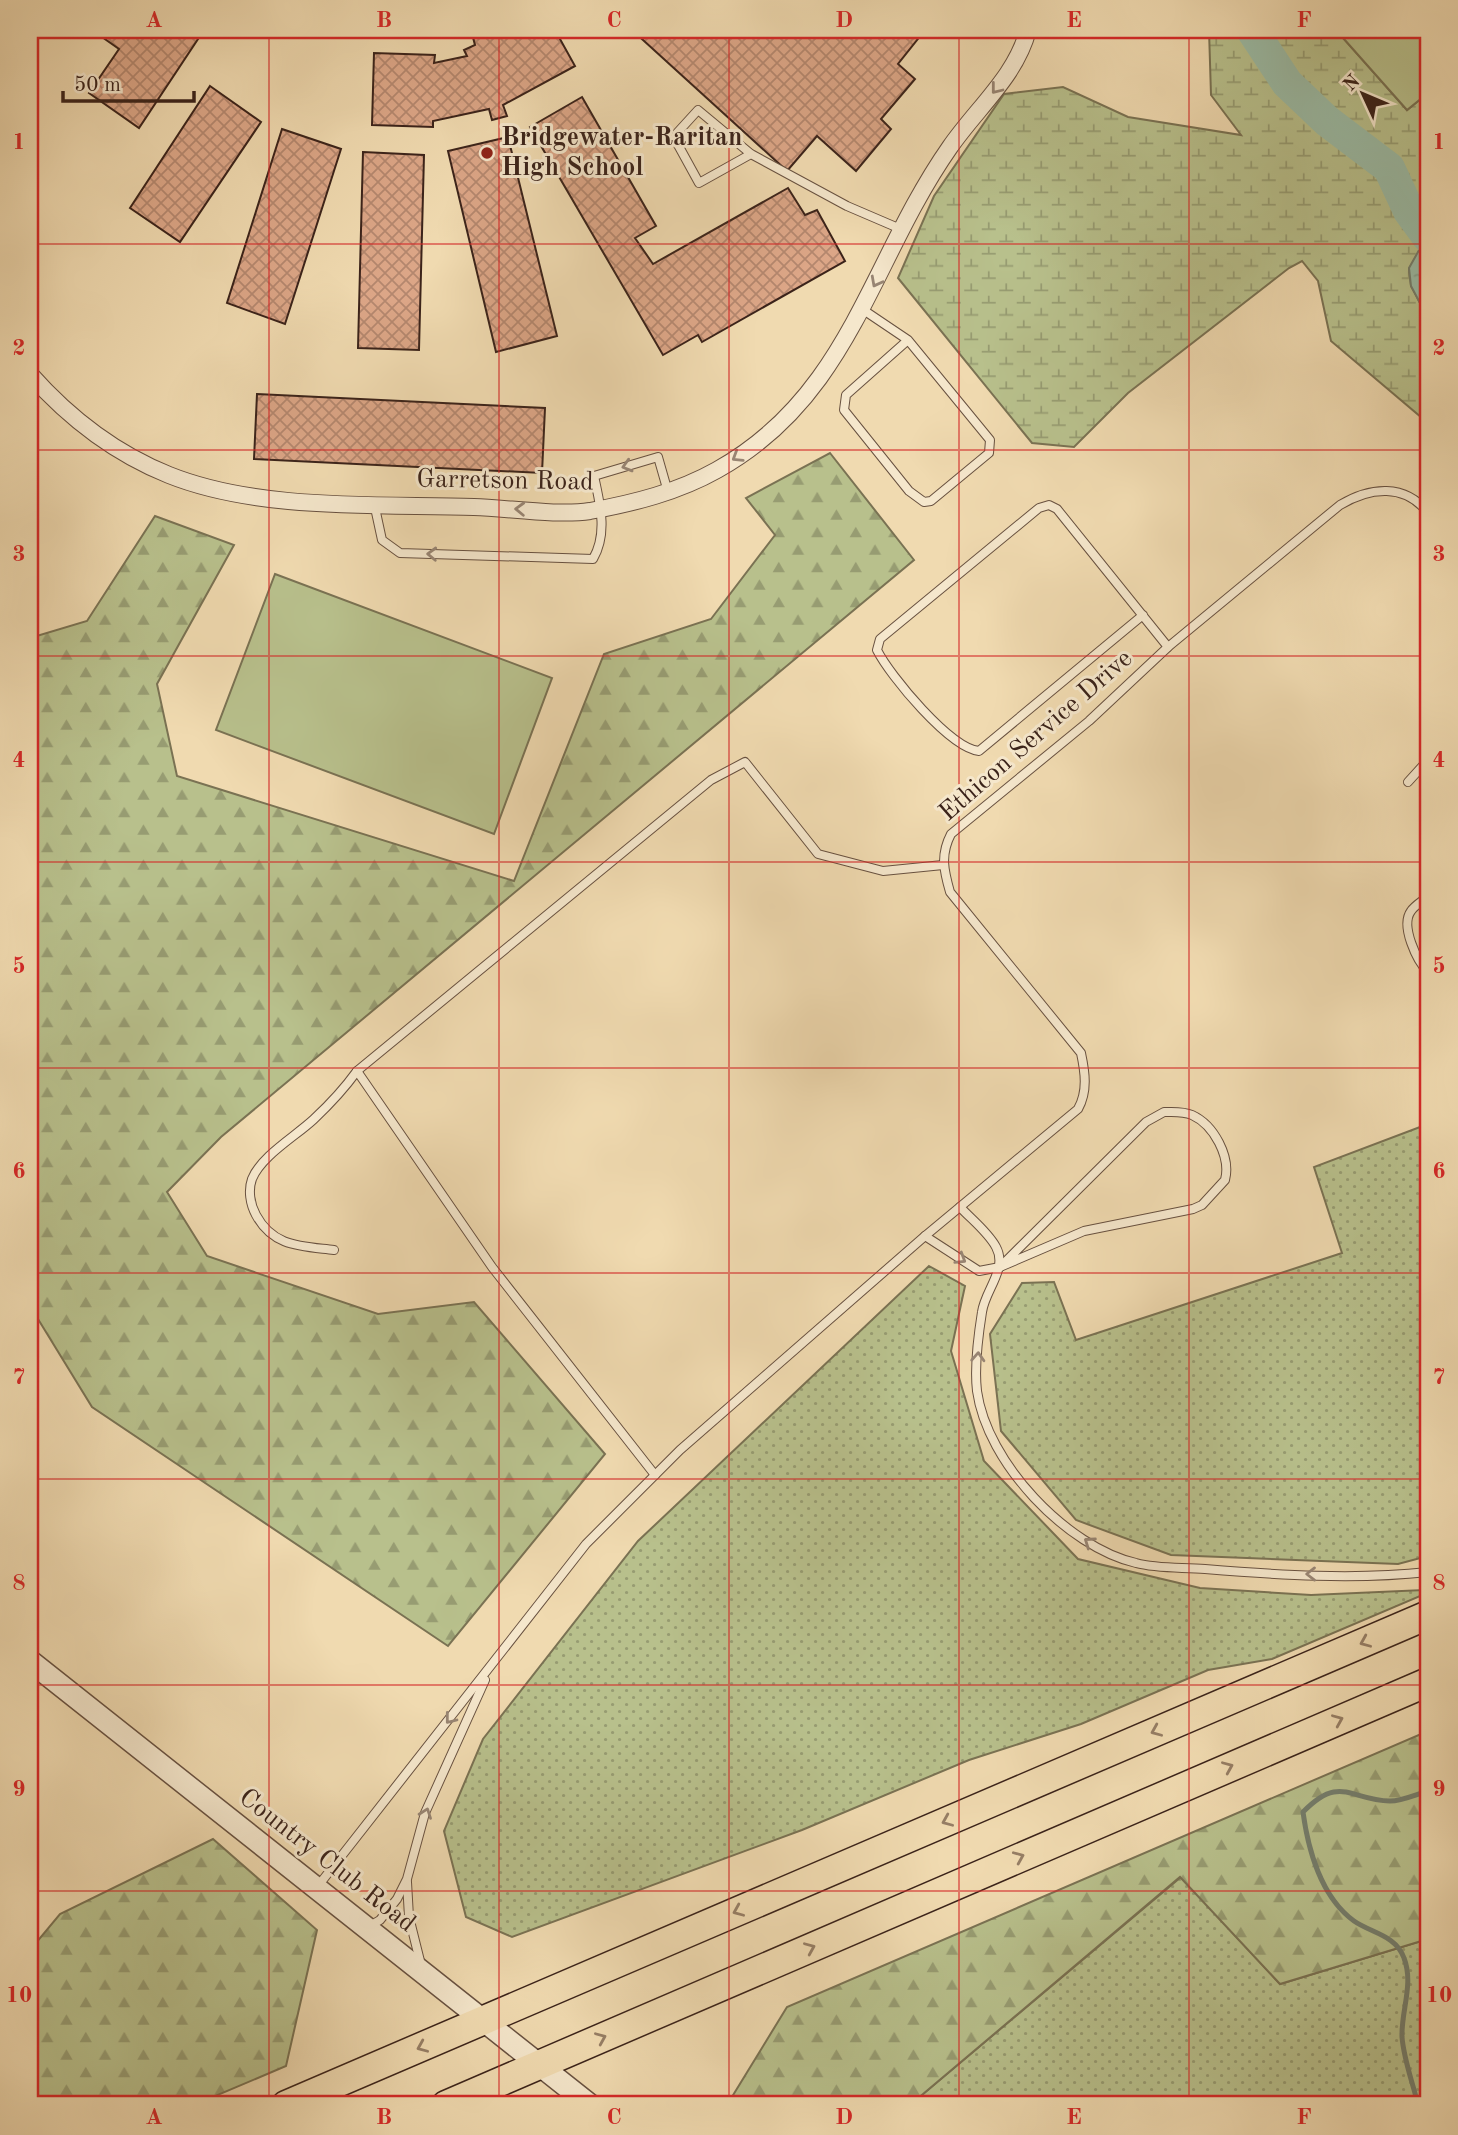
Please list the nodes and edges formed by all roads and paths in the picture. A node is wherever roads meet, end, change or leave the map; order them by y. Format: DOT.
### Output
graph roads {
  1 [pos="1028,30"];
  2 [pos="751,154"];
  3 [pos="903,230"];
  4 [pos="862,309"];
  5 [pos="908,340"];
  6 [pos="30,374"];
  7 [pos="668,492"];
  8 [pos="374,503"];
  9 [pos="601,508"];
  10 [pos="1428,513"];
  11 [pos="1143,615"];
  12 [pos="1168,647"];
  13 [pos="1428,760"];
  14 [pos="1408,782"];
  15 [pos="943,865"];
  16 [pos="1428,896"];
  17 [pos="1428,972"];
  18 [pos="357,1071"];
  19 [pos="961,1207"];
  20 [pos="925,1236"];
  21 [pos="334,1250"];
  22 [pos="1000,1267"];
  23 [pos="655,1475"];
  24 [pos="1428,1572"];
  25 [pos="1428,1615"];
  26 [pos="31,1663"];
  27 [pos="492,1666"];
  28 [pos="1428,1682"];
  29 [pos="407,1879"];
  30 [pos="316,1888"];
  31 [pos="366,1928"];
  32 [pos="424,1972"];
  33 [pos="484,2020"];
  34 [pos="539,2065"];
  35 [pos="286,2105"];
  36 [pos="446,2105"];
  37 [pos="590,2105"];
  1 -- 3 [label="street, Garretson Road, one-way"];
  2 -- 2 [label="lane"];
  2 -- 3 [label="lane"];
  3 -- 4 [label="street, Garretson Road, one-way"];
  4 -- 5 [label="lane"];
  4 -- 7 [label="street, Garretson Road, one-way"];
  5 -- 5 [label="lane"];
  6 -- 8 [label="street, Garretson Road"];
  7 -- 9 [label="street, Garretson Road"];
  7 -- 9 [label="lane, one-way"];
  9 -- 8 [label="street, Garretson Road, one-way"];
  9 -- 8 [label="lane, one-way"];
  10 -- 12 [label="lane, Ethicon Service Drive"];
  11 -- 11 [label="lane"];
  11 -- 12 [label="lane"];
  12 -- 15 [label="lane, Ethicon Service Drive"];
  13 -- 14 [label="lane"];
  15 -- 18 [label="lane"];
  15 -- 19 [label="lane, Ethicon Service Drive"];
  16 -- 17 [label="lane"];
  18 -- 21 [label="lane"];
  18 -- 23 [label="lane"];
  19 -- 20 [label="lane, Ethicon Service Drive"];
  19 -- 22 [label="lane"];
  20 -- 22 [label="lane, one-way"];
  20 -- 23 [label="lane, Ethicon Service Drive"];
  22 -- 22 [label="lane"];
  24 -- 22 [label="lane, one-way"];
  23 -- 27 [label="lane, Ethicon Service Drive"];
  25 -- 33 [label="highway, one-way"];
  26 -- 30 [label="street, Country Club Road"];
  29 -- 27 [label="lane, one-way"];
  27 -- 30 [label="lane, one-way"];
  34 -- 28 [label="highway, one-way"];
  29 -- 31 [label="lane"];
  29 -- 32 [label="lane"];
  30 -- 31 [label="street, Country Club Road"];
  31 -- 32 [label="street, Country Club Road"];
  32 -- 33 [label="street, Country Club Road"];
  33 -- 34 [label="street, Country Club Road"];
  33 -- 35 [label="highway, one-way"];
  34 -- 36 [label="highway"];
  34 -- 37 [label="street, Country Club Road"];
}
